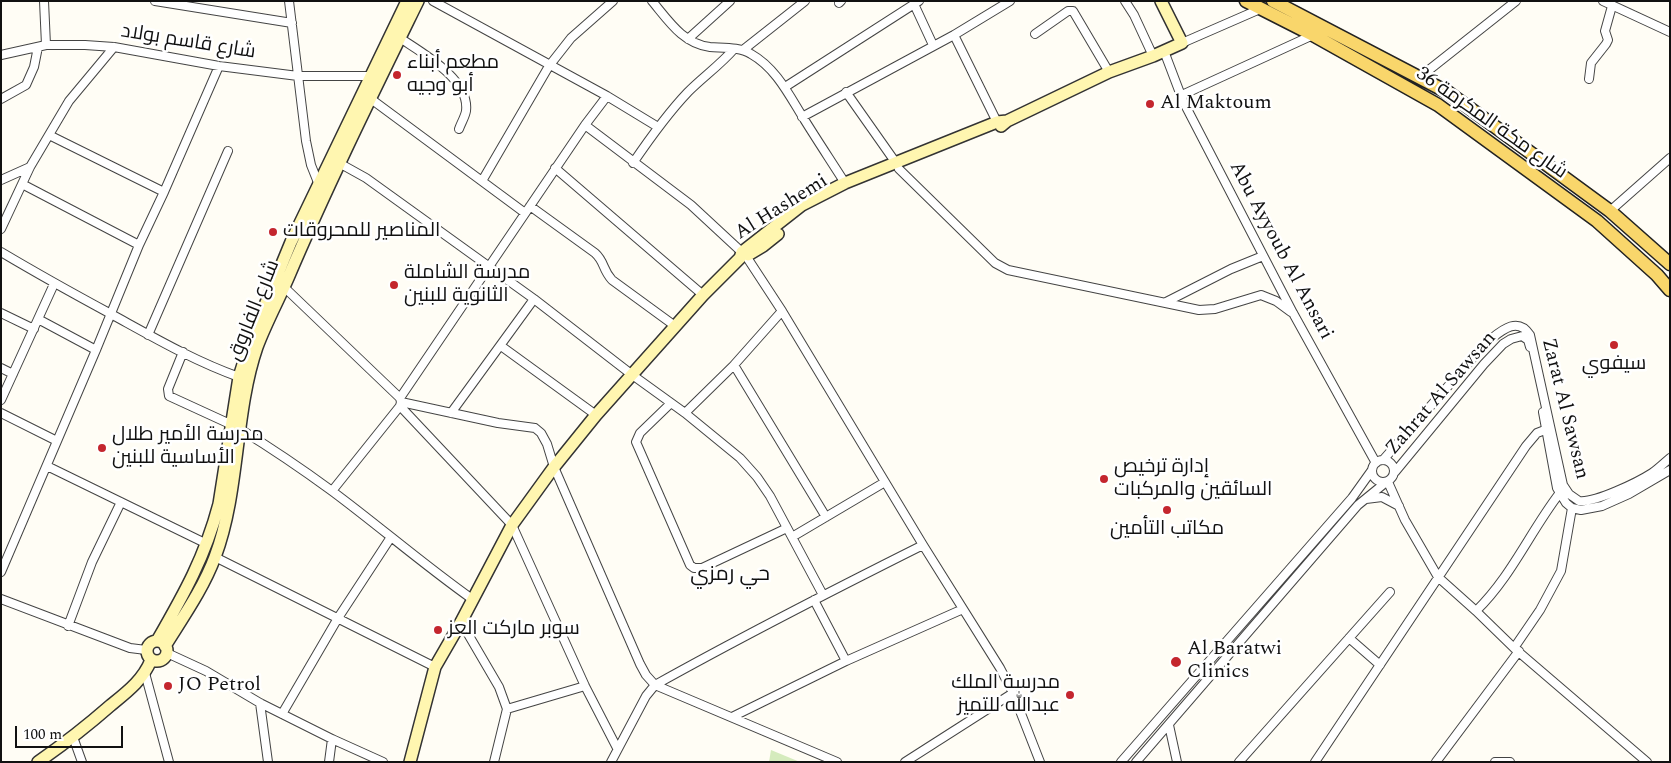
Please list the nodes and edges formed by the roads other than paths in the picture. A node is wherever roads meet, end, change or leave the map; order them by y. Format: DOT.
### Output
graph roads {
  1 [pos="44,1"];
  2 [pos="155,1"];
  3 [pos="289,1"];
  4 [pos="407,1"];
  5 [pos="418,1"];
  6 [pos="433,1"];
  7 [pos="613,1"];
  8 [pos="652,1"];
  9 [pos="730,1"];
  10 [pos="804,1"];
  11 [pos="1010,1"];
  12 [pos="1125,1"];
  13 [pos="1161,1"];
  14 [pos="1246,1"];
  15 [pos="1516,1"];
  16 [pos="1603,1"];
  17 [pos="916,3"];
  18 [pos="1283,3"];
  19 [pos="1612,6"];
  20 [pos="1260,9"];
  21 [pos="292,23"];
  22 [pos="1670,32"];
  23 [pos="1035,34"];
  24 [pos="954,35"];
  25 [pos="1312,35"];
  26 [pos="400,38"];
  27 [pos="688,40"];
  28 [pos="1182,43"];
  29 [pos="42,46"];
  30 [pos="934,46"];
  31 [pos="114,47"];
  32 [pos="734,49"];
  33 [pos="743,50"];
  34 [pos="1164,51"];
  35 [pos="1,55"];
  36 [pos="1153,56"];
  37 [pos="220,66"];
  38 [pos="549,66"];
  39 [pos="1109,72"];
  40 [pos="298,76"];
  41 [pos="371,76"];
  42 [pos="1420,77"];
  43 [pos="1589,79"];
  44 [pos="785,87"];
  45 [pos="846,92"];
  46 [pos="1182,95"];
  47 [pos="608,96"];
  48 [pos="1,98"];
  49 [pos="371,98"];
  50 [pos="802,116"];
  51 [pos="1002,121"];
  52 [pos="585,125"];
  53 [pos="658,127"];
  54 [pos="459,129"];
  55 [pos="49,135"];
  56 [pos="228,151"];
  57 [pos="1670,158"];
  58 [pos="339,163"];
  59 [pos="633,163"];
  60 [pos="897,166"];
  61 [pos="30,167"];
  62 [pos="555,168"];
  63 [pos="1,180"];
  64 [pos="482,180"];
  65 [pos="845,183"];
  66 [pos="22,184"];
  67 [pos="319,185"];
  68 [pos="164,192"];
  69 [pos="527,209"];
  70 [pos="1610,210"];
  71 [pos="799,213"];
  72 [pos="1,229"];
  73 [pos="296,244"];
  74 [pos="139,245"];
  75 [pos="1,252"];
  76 [pos="743,255"];
  77 [pos="1263,256"];
  78 [pos="1670,264"];
  79 [pos="488,266"];
  80 [pos="54,284"];
  81 [pos="284,287"];
  82 [pos="1670,290"];
  83 [pos="703,295"];
  84 [pos="534,299"];
  85 [pos="1166,302"];
  86 [pos="782,312"];
  87 [pos="1,313"];
  88 [pos="1293,313"];
  89 [pos="111,314"];
  90 [pos="38,320"];
  91 [pos="675,326"];
  92 [pos="34,329"];
  93 [pos="148,334"];
  94 [pos="501,346"];
  95 [pos="96,350"];
  96 [pos="183,352"];
  97 [pos="734,366"];
  98 [pos="1,368"];
  99 [pos="13,374"];
  100 [pos="631,374"];
  101 [pos="239,377"];
  102 [pos="1,400"];
  103 [pos="400,402"];
  104 [pos="671,403"];
  105 [pos="1,413"];
  106 [pos="451,413"];
  107 [pos="685,413"];
  108 [pos="596,415"];
  109 [pos="235,427"];
  110 [pos="1548,428"];
  111 [pos="57,442"];
  112 [pos="1670,458"];
  113 [pos="1377,464"];
  114 [pos="47,466"];
  115 [pos="554,466"];
  116 [pos="1670,470"];
  117 [pos="1395,472"];
  118 [pos="885,482"];
  119 [pos="1386,482"];
  120 [pos="332,491"];
  121 [pos="1559,494"];
  122 [pos="1362,501"];
  123 [pos="121,502"];
  124 [pos="1399,506"];
  125 [pos="1572,508"];
  126 [pos="826,517"];
  127 [pos="512,525"];
  128 [pos="787,528"];
  129 [pos="391,537"];
  130 [pos="792,537"];
  131 [pos="207,544"];
  132 [pos="923,545"];
  133 [pos="215,556"];
  134 [pos="1,572"];
  135 [pos="1438,577"];
  136 [pos="1390,592"];
  137 [pos="823,595"];
  138 [pos="1,599"];
  139 [pos="472,599"];
  140 [pos="814,600"];
  141 [pos="963,609"];
  142 [pos="1476,611"];
  143 [pos="338,618"];
  144 [pos="461,622"];
  145 [pos="68,626"];
  146 [pos="1349,638"];
  147 [pos="163,647"];
  148 [pos="1516,649"];
  149 [pos="149,655"];
  150 [pos="846,661"];
  151 [pos="1380,665"];
  152 [pos="436,667"];
  153 [pos="145,673"];
  154 [pos="655,685"];
  155 [pos="585,686"];
  156 [pos="1013,693"];
  157 [pos="260,703"];
  158 [pos="507,709"];
  159 [pos="282,714"];
  160 [pos="732,717"];
  161 [pos="1170,724"];
  162 [pos="73,737"];
  163 [pos="332,740"];
  164 [pos="617,748"];
  165 [pos="45,760"];
  166 [pos="82,762"];
  167 [pos="169,762"];
  168 [pos="268,762"];
  169 [pos="329,762"];
  170 [pos="383,762"];
  171 [pos="410,762"];
  172 [pos="494,762"];
  173 [pos="611,762"];
  174 [pos="837,762"];
  175 [pos="905,762"];
  176 [pos="1040,762"];
  177 [pos="1121,762"];
  178 [pos="1136,762"];
  179 [pos="1177,762"];
  180 [pos="1239,762"];
  181 [pos="1315,762"];
  182 [pos="1436,762"];
  183 [pos="1496,762"];
  184 [pos="1510,762"];
  185 [pos="1647,762"];
  1 -- 29 [label="street"];
  2 -- 21 [label="street"];
  3 -- 21 [label="street"];
  4 -- 41 [label="street, شارع الفاروق"];
  5 -- 26 [label="street, شارع الفاروق"];
  6 -- 38 [label="street"];
  7 -- 38 [label="street"];
  8 -- 27 [label="street"];
  9 -- 27 [label="street"];
  10 -- 33 [label="street"];
  11 -- 24 [label="street"];
  12 -- 36 [label="street"];
  13 -- 28 [label="street"];
  14 -- 20 [label="main road, شارع مكة المكرمة 36"];
  15 -- 42 [label="street"];
  16 -- 19 [label="street"];
  17 -- 30 [label="street"];
  17 -- 44 [label="street"];
  18 -- 42 [label="main road, شارع مكة المكرمة 36"];
  19 -- 22 [label="street"];
  19 -- 43 [label="street"];
  20 -- 25 [label="main road, شارع مكة المكرمة 36"];
  20 -- 28 [label="street"];
  21 -- 40 [label="street"];
  23 -- 39 [label="street"];
  24 -- 30 [label="street"];
  24 -- 51 [label="street"];
  25 -- 46 [label="street"];
  25 -- 82 [label="main road, شارع مكة المكرمة 36"];
  26 -- 49 [label="street, شارع الفاروق"];
  26 -- 54 [label="street"];
  27 -- 32 [label="street"];
  28 -- 34 [label="street, Al Hashemi"];
  29 -- 31 [label="street, شارع قاسم بولاد"];
  29 -- 35 [label="street, شارع قاسم بولاد"];
  29 -- 48 [label="street"];
  30 -- 45 [label="street"];
  31 -- 37 [label="street, شارع قاسم بولاد"];
  31 -- 55 [label="street"];
  32 -- 33 [label="street"];
  32 -- 53 [label="street"];
  33 -- 44 [label="street"];
  34 -- 36 [label="street, Al Hashemi"];
  34 -- 46 [label="street, Abu Ayyoub Al Ansari"];
  36 -- 39 [label="street, Al Hashemi"];
  37 -- 40 [label="street, شارع قاسم بولاد"];
  37 -- 68 [label="street"];
  38 -- 47 [label="street"];
  38 -- 64 [label="street"];
  39 -- 51 [label="street, Al Hashemi"];
  40 -- 41 [label="street, شارع قاسم بولاد"];
  40 -- 67 [label="street"];
  41 -- 67 [label="street, شارع الفاروق"];
  42 -- 70 [label="main road, شارع مكة المكرمة 36"];
  44 -- 50 [label="street"];
  45 -- 50 [label="street"];
  45 -- 60 [label="street"];
  46 -- 77 [label="street, Abu Ayyoub Al Ansari"];
  47 -- 52 [label="street"];
  47 -- 53 [label="street"];
  49 -- 58 [label="street, شارع الفاروق"];
  49 -- 64 [label="street"];
  50 -- 65 [label="street"];
  51 -- 60 [label="street, Al Hashemi"];
  52 -- 59 [label="street"];
  52 -- 62 [label="street"];
  53 -- 59 [label="street"];
  55 -- 61 [label="street"];
  55 -- 68 [label="street"];
  56 -- 93 [label="street"];
  57 -- 70 [label="street"];
  58 -- 73 [label="street, شارع الفاروق"];
  58 -- 79 [label="street"];
  59 -- 76 [label="street"];
  60 -- 65 [label="street, Al Hashemi"];
  60 -- 71 [label="street, Al Hashemi"];
  60 -- 85 [label="street"];
  61 -- 63 [label="street"];
  61 -- 66 [label="street"];
  62 -- 69 [label="street"];
  62 -- 83 [label="street"];
  64 -- 69 [label="street"];
  65 -- 71 [label="street, Al Hashemi"];
  66 -- 72 [label="street"];
  66 -- 74 [label="street"];
  67 -- 73 [label="street, شارع الفاروق"];
  68 -- 74 [label="street"];
  69 -- 79 [label="street"];
  69 -- 91 [label="street"];
  70 -- 78 [label="main road, شارع مكة المكرمة 36"];
  71 -- 76 [label="street, Al Hashemi"];
  73 -- 81 [label="street, شارع الفاروق"];
  73 -- 101 [label="street, شارع الفاروق"];
  74 -- 89 [label="street"];
  75 -- 80 [label="street"];
  76 -- 83 [label="street, Al Hashemi"];
  76 -- 86 [label="street"];
  77 -- 85 [label="street"];
  77 -- 88 [label="street, Abu Ayyoub Al Ansari"];
  79 -- 84 [label="street"];
  79 -- 103 [label="street"];
  80 -- 89 [label="street"];
  80 -- 90 [label="street"];
  81 -- 103 [label="street"];
  81 -- 109 [label="street, شارع الفاروق"];
  83 -- 91 [label="street, Al Hashemi"];
  84 -- 94 [label="street"];
  84 -- 100 [label="street"];
  85 -- 88 [label="street"];
  86 -- 97 [label="street"];
  86 -- 118 [label="street"];
  87 -- 92 [label="street"];
  88 -- 113 [label="street, Abu Ayyoub Al Ansari"];
  89 -- 93 [label="street"];
  89 -- 95 [label="street"];
  90 -- 92 [label="street"];
  90 -- 95 [label="street"];
  91 -- 100 [label="street, Al Hashemi"];
  92 -- 99 [label="street"];
  93 -- 96 [label="street"];
  94 -- 106 [label="street"];
  94 -- 108 [label="street"];
  95 -- 111 [label="street"];
  96 -- 101 [label="street"];
  96 -- 109 [label="street"];
  97 -- 107 [label="street"];
  97 -- 126 [label="street"];
  98 -- 99 [label="street"];
  99 -- 102 [label="street"];
  100 -- 104 [label="street"];
  100 -- 108 [label="street, Al Hashemi"];
  101 -- 109 [label="street, شارع الفاروق"];
  103 -- 106 [label="street"];
  103 -- 120 [label="street"];
  103 -- 127 [label="street"];
  104 -- 107 [label="street"];
  104 -- 128 [label="street"];
  105 -- 111 [label="street"];
  106 -- 115 [label="street"];
  107 -- 128 [label="street"];
  108 -- 115 [label="street, Al Hashemi"];
  109 -- 120 [label="street"];
  109 -- 131 [label="street, شارع الفاروق"];
  109 -- 133 [label="street, شارع الفاروق"];
  110 -- 112 [label="street, Zarat Al Sawsan"];
  110 -- 113 [label="street, Zarat Al Sawsan"];
  110 -- 117 [label="street, Zahrat Al Sawsan"];
  110 -- 121 [label="street, Zahrat Al Sawsan"];
  110 -- 135 [label="street"];
  111 -- 114 [label="street"];
  113 -- 117 [label="street"];
  113 -- 119 [label="street"];
  113 -- 177 [label="street"];
  114 -- 123 [label="street"];
  114 -- 134 [label="street"];
  115 -- 127 [label="street, Al Hashemi"];
  115 -- 154 [label="street"];
  116 -- 125 [label="street"];
  117 -- 119 [label="street"];
  118 -- 126 [label="street"];
  118 -- 132 [label="street"];
  119 -- 122 [label="street"];
  119 -- 124 [label="street"];
  120 -- 129 [label="street"];
  121 -- 125 [label="street"];
  121 -- 142 [label="street"];
  122 -- 124 [label="street"];
  122 -- 161 [label="street"];
  123 -- 131 [label="street"];
  123 -- 145 [label="street"];
  124 -- 135 [label="street"];
  125 -- 148 [label="street"];
  126 -- 130 [label="street"];
  127 -- 139 [label="street, Al Hashemi"];
  127 -- 155 [label="street"];
  128 -- 130 [label="street"];
  129 -- 139 [label="street"];
  129 -- 143 [label="street"];
  130 -- 137 [label="street"];
  131 -- 147 [label="street, شارع الفاروق"];
  132 -- 137 [label="street"];
  132 -- 141 [label="street"];
  133 -- 143 [label="street"];
  133 -- 147 [label="street, شارع الفاروق"];
  135 -- 142 [label="street"];
  135 -- 151 [label="street"];
  136 -- 146 [label="street"];
  137 -- 140 [label="street"];
  138 -- 145 [label="street"];
  139 -- 144 [label="street"];
  140 -- 150 [label="street"];
  140 -- 154 [label="street"];
  141 -- 150 [label="street"];
  141 -- 156 [label="street"];
  142 -- 148 [label="street"];
  143 -- 152 [label="street"];
  143 -- 159 [label="street"];
  144 -- 152 [label="street"];
  144 -- 158 [label="street"];
  145 -- 149 [label="street"];
  146 -- 151 [label="street"];
  146 -- 180 [label="street"];
  147 -- 149 [label="street"];
  147 -- 149 [label="street"];
  147 -- 157 [label="street"];
  148 -- 182 [label="street"];
  148 -- 185 [label="street"];
  149 -- 153 [label="street"];
  150 -- 160 [label="street"];
  151 -- 181 [label="street"];
  152 -- 171 [label="street"];
  153 -- 162 [label="street"];
  153 -- 167 [label="street"];
  154 -- 160 [label="street"];
  154 -- 164 [label="street"];
  155 -- 158 [label="street"];
  155 -- 164 [label="street"];
  156 -- 175 [label="street"];
  156 -- 176 [label="street"];
  157 -- 159 [label="street"];
  157 -- 168 [label="street"];
  158 -- 172 [label="street"];
  159 -- 163 [label="street"];
  160 -- 174 [label="street"];
  161 -- 178 [label="street"];
  161 -- 179 [label="street"];
  162 -- 165 [label="street"];
  162 -- 166 [label="street"];
  163 -- 169 [label="street"];
  163 -- 170 [label="street"];
  164 -- 173 [label="street"];
  183 -- 184 [label="street"];
}
